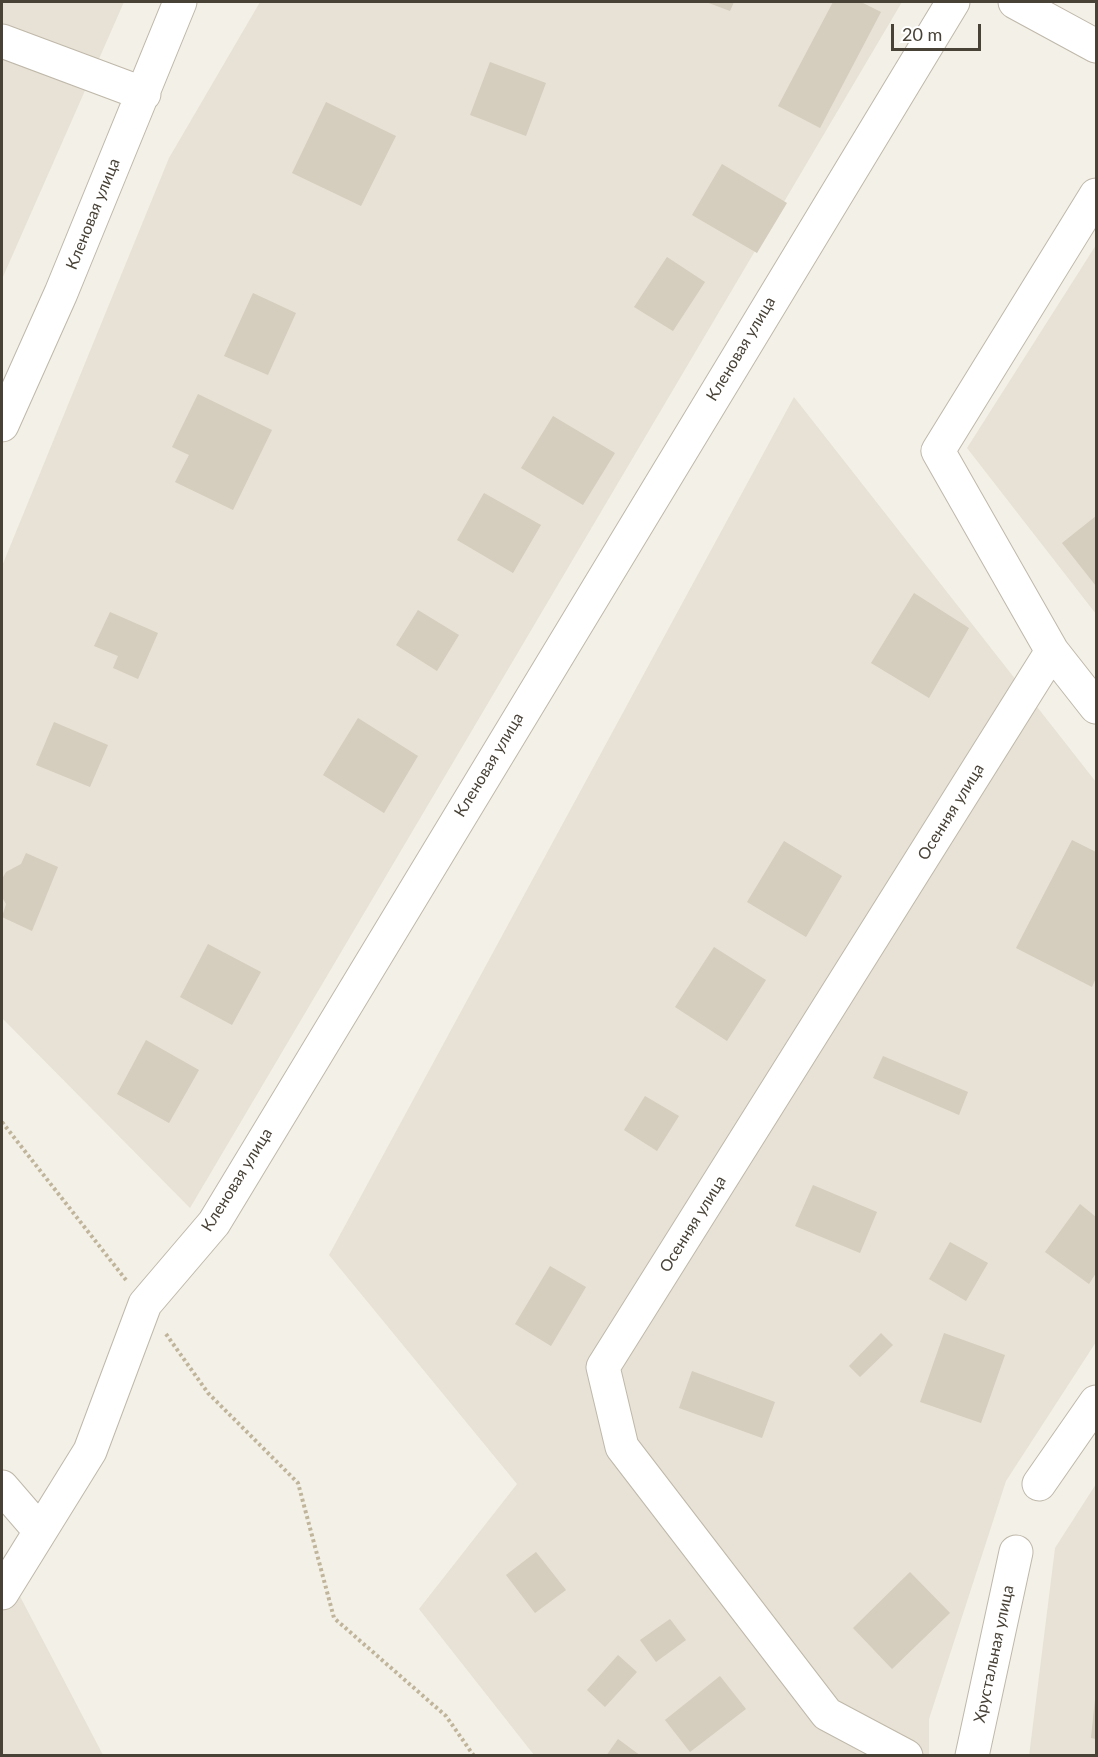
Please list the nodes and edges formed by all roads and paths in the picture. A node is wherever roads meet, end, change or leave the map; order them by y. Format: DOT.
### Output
graph roads {
  1 [pos="180,2"];
  2 [pos="953,2"];
  3 [pos="1015,2"];
  4 [pos="2,41"];
  5 [pos="1096,46"];
  6 [pos="144,94"];
  7 [pos="1096,195"];
  8 [pos="2,425"];
  9 [pos="1052,651"];
  10 [pos="1096,707"];
  11 [pos="2,1122"];
  12 [pos="145,1304"];
  13 [pos="1096,1402"];
  14 [pos="1039,1484"];
  15 [pos="2,1486"];
  16 [pos="40,1531"];
  17 [pos="1016,1552"];
  18 [pos="2,1593"];
  19 [pos="474,1755"];
  20 [pos="906,1755"];
  21 [pos="972,1755"];
  1 -- 6 [label="street, Кленовая улица"];
  2 -- 12 [label="street, Кленовая улица"];
  3 -- 5 [label="street"];
  4 -- 6 [label="street"];
  6 -- 8 [label="street, Кленовая улица"];
  7 -- 9 [label="street"];
  9 -- 10 [label="street"];
  9 -- 20 [label="street, Осенняя улица"];
  11 -- 12 [label="path"];
  12 -- 16 [label="street, Кленовая улица"];
  12 -- 19 [label="path"];
  13 -- 14 [label="street"];
  15 -- 16 [label="street"];
  16 -- 18 [label="street, Кленовая улица"];
  17 -- 21 [label="street, Хрустальная улица"];
}
